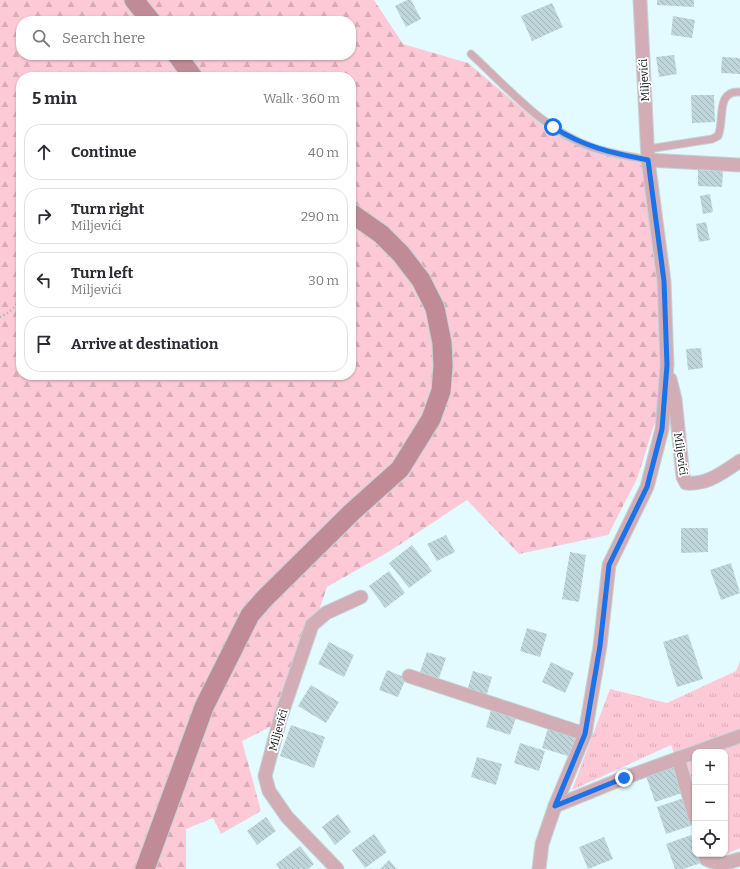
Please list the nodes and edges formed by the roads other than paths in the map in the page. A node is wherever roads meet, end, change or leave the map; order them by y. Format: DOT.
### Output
graph roads {
  1 [pos="134,0"];
  2 [pos="640,0"];
  3 [pos="148,16"];
  4 [pos="471,54"];
  5 [pos="181,60"];
  6 [pos="189,72"];
  7 [pos="740,92"];
  8 [pos="648,155"];
  9 [pos="740,165"];
  10 [pos="356,216"];
  11 [pos="667,365"];
  12 [pos="740,461"];
  13 [pos="361,597"];
  14 [pos="409,676"];
  15 [pos="585,734"];
  16 [pos="740,736"];
  17 [pos="678,758"];
  18 [pos="555,806"];
  19 [pos="692,807"];
  20 [pos="706,857"];
  21 [pos="740,859"];
  22 [pos="145,869"];
  23 [pos="337,869"];
  24 [pos="538,869"];
  1 -- 3 [label="main road"];
  2 -- 8 [label="street, Miljevići"];
  4 -- 8 [label="lane"];
  5 -- 6 [label="main road"];
  7 -- 8 [label="lane"];
  8 -- 9 [label="street"];
  8 -- 11 [label="street, Miljevići"];
  10 -- 22 [label="main road"];
  11 -- 12 [label="street, Miljevići"];
  11 -- 15 [label="street, Miljevići"];
  13 -- 23 [label="street, Miljevići"];
  14 -- 15 [label="street"];
  15 -- 18 [label="street, Miljevići"];
  16 -- 17 [label="street"];
  17 -- 18 [label="street"];
  17 -- 19 [label="street"];
  18 -- 24 [label="street, Miljevići"];
  20 -- 21 [label="street"];
}
